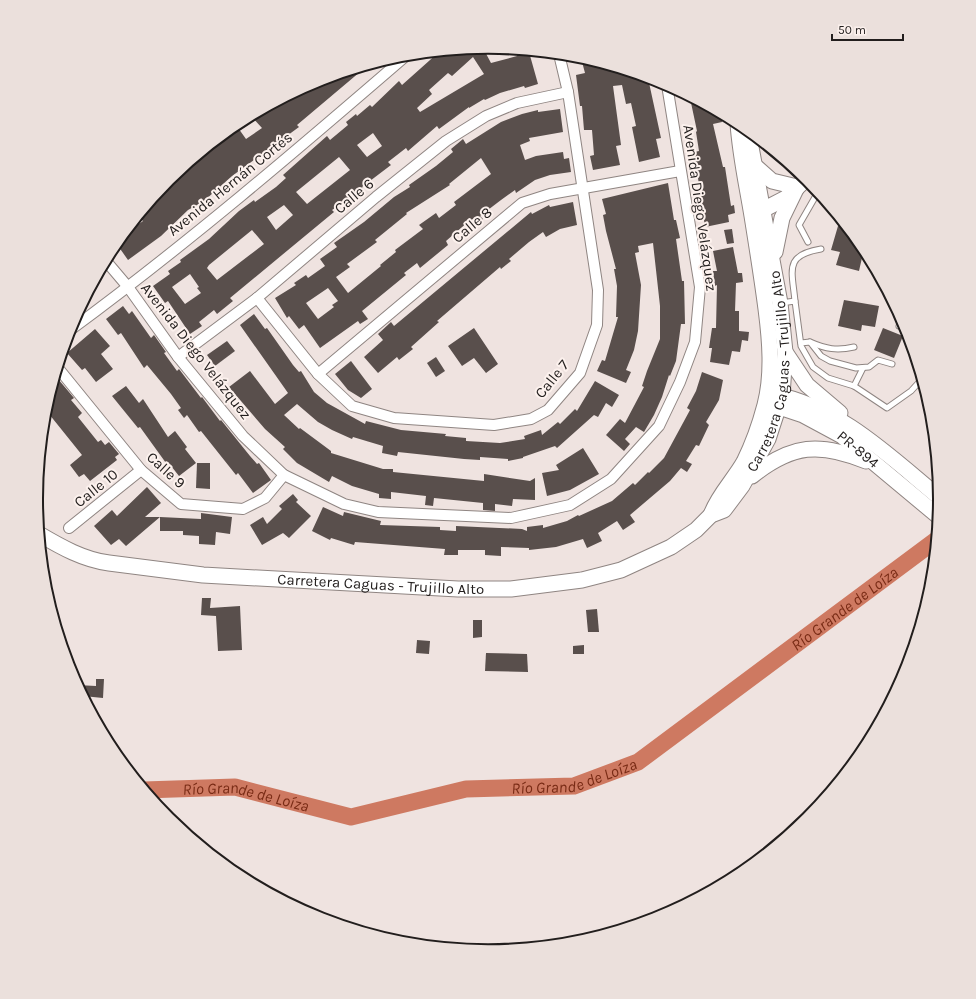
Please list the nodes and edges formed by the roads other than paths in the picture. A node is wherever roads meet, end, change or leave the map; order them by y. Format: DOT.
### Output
graph roads {
  1 [pos="561,61"];
  2 [pos="398,64"];
  3 [pos="568,92"];
  4 [pos="668,93"];
  5 [pos="739,132"];
  6 [pos="750,139"];
  7 [pos="755,166"];
  8 [pos="680,171"];
  9 [pos="801,183"];
  10 [pos="584,188"];
  11 [pos="815,197"];
  12 [pos="758,213"];
  13 [pos="808,242"];
  14 [pos="822,249"];
  15 [pos="774,263"];
  16 [pos="110,266"];
  17 [pos="128,287"];
  18 [pos="257,298"];
  19 [pos="795,301"];
  20 [pos="780,303"];
  21 [pos="80,323"];
  22 [pos="801,342"];
  23 [pos="810,342"];
  24 [pos="854,347"];
  25 [pos="785,352"];
  26 [pos="178,357"];
  27 [pos="892,364"];
  28 [pos="864,368"];
  29 [pos="62,373"];
  30 [pos="318,374"];
  31 [pos="918,384"];
  32 [pos="854,386"];
  33 [pos="774,400"];
  34 [pos="858,430"];
  35 [pos="875,465"];
  36 [pos="141,470"];
  37 [pos="284,475"];
  38 [pos="742,486"];
  39 [pos="933,492"];
  40 [pos="933,512"];
  41 [pos="711,516"];
  42 [pos="69,528"];
  43 [pos="45,538"];
  1 -- 3 [label="street, Calle 7"];
  2 -- 17 [label="street, Avenida Hernán Cortés"];
  3 -- 10 [label="street, Calle 7"];
  3 -- 18 [label="street, Calle 6"];
  4 -- 8 [label="street, Avenida Diego Velázquez"];
  5 -- 12 [label="street, Carretera Caguas - Trujillo Alto"];
  6 -- 7 [label="street"];
  7 -- 9 [label="street"];
  7 -- 12 [label="street"];
  8 -- 10 [label="street, Calle 8"];
  8 -- 37 [label="street, Avenida Diego Velázquez"];
  9 -- 12 [label="street"];
  9 -- 15 [label="street"];
  10 -- 30 [label="street, Calle 8"];
  10 -- 30 [label="street, Calle 7"];
  11 -- 13 [label="lane"];
  12 -- 15 [label="street, Carretera Caguas - Trujillo Alto"];
  12 -- 33 [label="street, Carretera Caguas - Trujillo Alto"];
  14 -- 19 [label="lane"];
  15 -- 20 [label="street, Carretera Caguas - Trujillo Alto"];
  16 -- 17 [label="street, Avenida Diego Velázquez"];
  17 -- 21 [label="street, Avenida Hernán Cortés"];
  17 -- 26 [label="street, Avenida Diego Velázquez"];
  18 -- 26 [label="street, Calle 6"];
  18 -- 30 [label="street, Calle 7"];
  19 -- 20 [label="lane"];
  19 -- 22 [label="lane"];
  20 -- 25 [label="street, Carretera Caguas - Trujillo Alto"];
  22 -- 23 [label="lane"];
  22 -- 32 [label="lane"];
  23 -- 24 [label="lane"];
  23 -- 28 [label="lane"];
  25 -- 33 [label="street, Carretera Caguas - Trujillo Alto"];
  25 -- 34 [label="street"];
  26 -- 37 [label="street, Avenida Diego Velázquez"];
  27 -- 28 [label="lane"];
  28 -- 32 [label="lane"];
  29 -- 36 [label="street, Calle 9"];
  31 -- 32 [label="lane"];
  33 -- 34 [label="street, PR-894 / PR-894"];
  33 -- 35 [label="street, PR-894 / PR-894"];
  33 -- 38 [label="street, Carretera Caguas - Trujillo Alto"];
  33 -- 41 [label="street, Carretera Caguas - Trujillo Alto"];
  34 -- 39 [label="street, PR-894 / PR-894"];
  35 -- 38 [label="street"];
  35 -- 40 [label="street, PR-894 / PR-894"];
  36 -- 37 [label="street, Calle 9"];
  36 -- 42 [label="street, Calle 10"];
  38 -- 41 [label="street, Carretera Caguas - Trujillo Alto"];
  41 -- 43 [label="street, Carretera Caguas - Trujillo Alto"];
}
